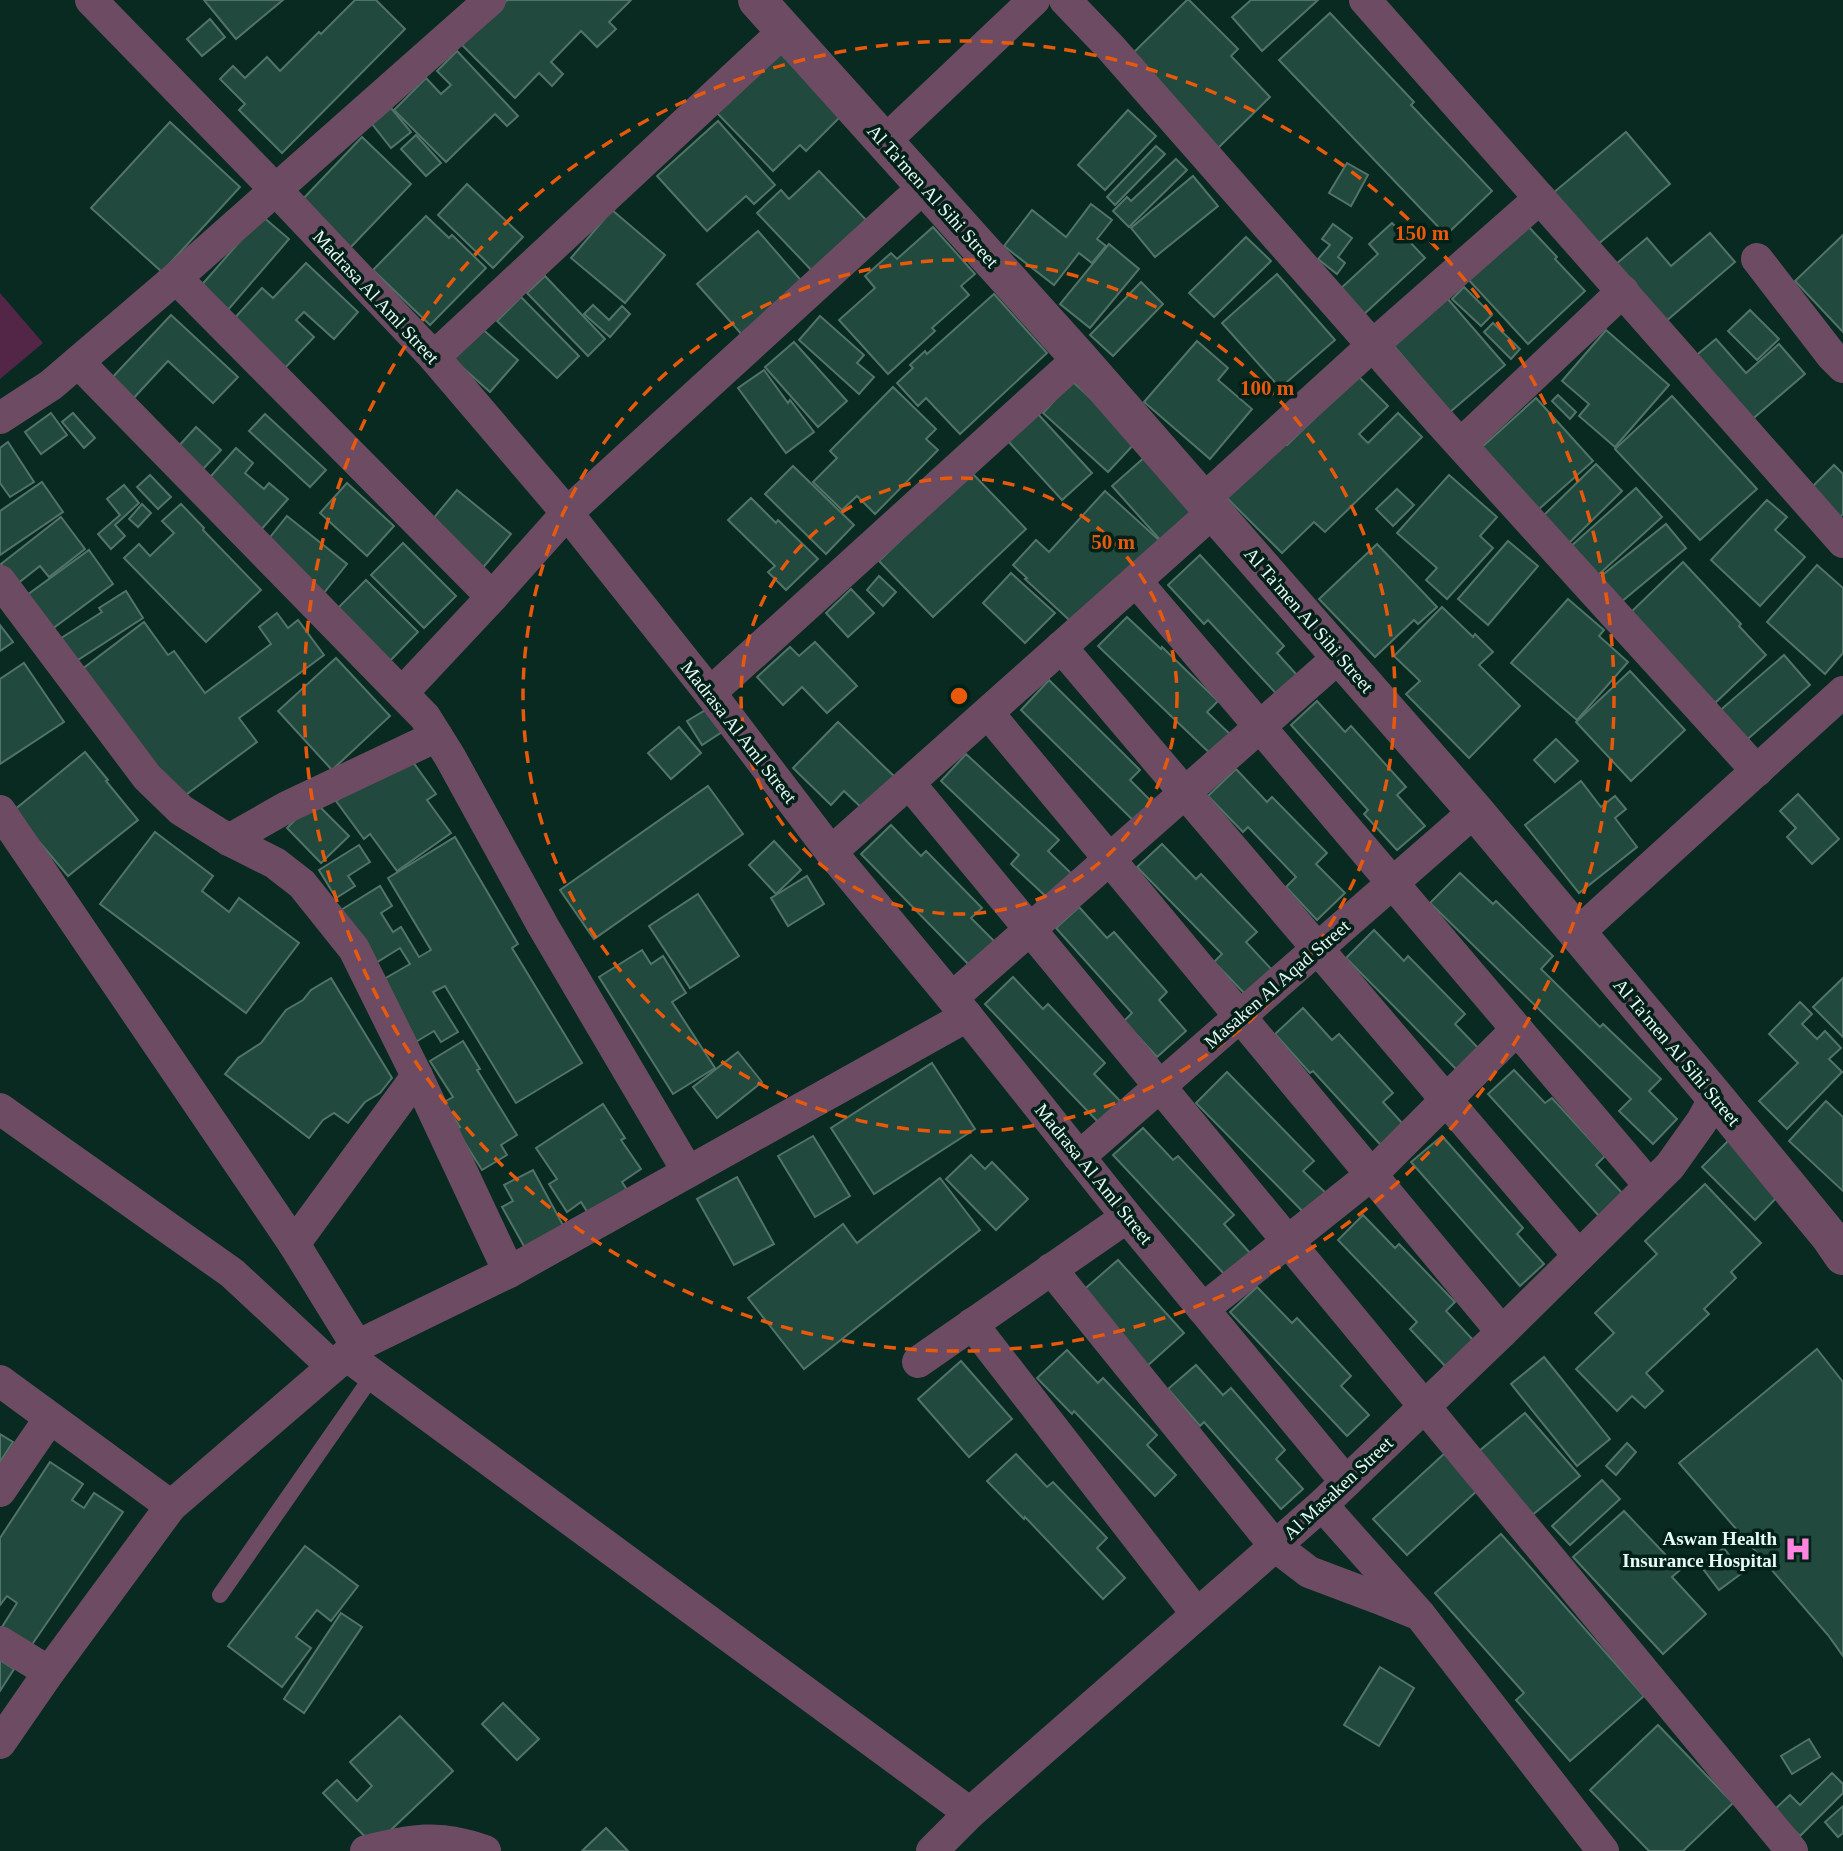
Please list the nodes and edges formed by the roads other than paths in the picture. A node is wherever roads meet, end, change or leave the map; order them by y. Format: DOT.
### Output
graph roads {
  1 [pos="490,0"];
  2 [pos="757,0"];
  3 [pos="1034,0"];
  4 [pos="1065,0"];
  5 [pos="1365,0"];
  6 [pos="102,3"];
  7 [pos="784,31"];
  8 [pos="885,141"];
  9 [pos="925,186"];
  10 [pos="275,189"];
  11 [pos="1540,198"];
  12 [pos="1757,259"];
  13 [pos="176,278"];
  14 [pos="1623,291"];
  15 [pos="1373,345"];
  16 [pos="433,357"];
  17 [pos="1079,358"];
  18 [pos="78,362"];
  19 [pos="1843,367"];
  20 [pos="0,418"];
  21 [pos="1461,444"];
  22 [pos="1209,506"];
  23 [pos="567,513"];
  24 [pos="1843,542"];
  25 [pos="0,581"];
  26 [pos="1136,581"];
  27 [pos="492,597"];
  28 [pos="1061,647"];
  29 [pos="1340,656"];
  30 [pos="1843,692"];
  31 [pos="402,693"];
  32 [pos="710,693"];
  33 [pos="988,713"];
  34 [pos="1260,727"];
  35 [pos="437,736"];
  36 [pos="1757,771"];
  37 [pos="909,783"];
  38 [pos="1185,793"];
  39 [pos="0,811"];
  40 [pos="1475,811"];
  41 [pos="229,840"];
  42 [pos="831,852"];
  43 [pos="1110,860"];
  44 [pos="1393,883"];
  45 [pos="1030,930"];
  46 [pos="1578,933"];
  47 [pos="1318,949"];
  48 [pos="959,1007"];
  49 [pos="1240,1016"];
  50 [pos="1517,1029"];
  51 [pos="417,1076"];
  52 [pos="1160,1087"];
  53 [pos="1715,1097"];
  54 [pos="1446,1100"];
  55 [pos="0,1109"];
  56 [pos="1079,1157"];
  57 [pos="688,1172"];
  58 [pos="1371,1175"];
  59 [pos="1650,1185"];
  60 [pos="1127,1217"];
  61 [pos="1839,1239"];
  62 [pos="1287,1242"];
  63 [pos="294,1244"];
  64 [pos="1579,1256"];
  65 [pos="1051,1269"];
  66 [pos="509,1272"];
  67 [pos="1203,1309"];
  68 [pos="972,1324"];
  69 [pos="1502,1332"];
  70 [pos="345,1356"];
  71 [pos="918,1362"];
  72 [pos="373,1375"];
  73 [pos="0,1381"];
  74 [pos="1424,1408"];
  75 [pos="50,1418"];
  76 [pos="1346,1482"];
  77 [pos="0,1491"];
  78 [pos="1322,1505"];
  79 [pos="171,1506"];
  80 [pos="1275,1546"];
  81 [pos="220,1594"];
  82 [pos="1196,1614"];
  83 [pos="1420,1615"];
  84 [pos="0,1642"];
  85 [pos="49,1672"];
  86 [pos="0,1743"];
  87 [pos="970,1813"];
  88 [pos="473,1849"];
  89 [pos="366,1851"];
  90 [pos="932,1851"];
  91 [pos="1603,1851"];
  92 [pos="1791,1851"];
  1 -- 10 [label="street"];
  2 -- 7 [label="street, Al Ta'men Al Sihi Street"];
  3 -- 8 [label="street"];
  4 -- 15 [label="street"];
  5 -- 11 [label="street"];
  6 -- 10 [label="street, Madrasa Al Aml Street"];
  7 -- 8 [label="street, Al Ta'men Al Sihi Street"];
  7 -- 16 [label="street"];
  8 -- 9 [label="street, Al Ta'men Al Sihi Street"];
  9 -- 17 [label="street, Al Ta'men Al Sihi Street"];
  9 -- 23 [label="street"];
  10 -- 13 [label="street"];
  10 -- 16 [label="street, Madrasa Al Aml Street"];
  11 -- 14 [label="street"];
  11 -- 15 [label="street"];
  12 -- 19 [label="street"];
  13 -- 18 [label="street"];
  13 -- 27 [label="street"];
  14 -- 21 [label="street"];
  14 -- 24 [label="street"];
  15 -- 21 [label="street"];
  15 -- 22 [label="street"];
  16 -- 23 [label="street, Madrasa Al Aml Street"];
  17 -- 22 [label="street, Al Ta'men Al Sihi Street"];
  17 -- 32 [label="street"];
  18 -- 20 [label="street"];
  18 -- 31 [label="street"];
  21 -- 36 [label="street"];
  22 -- 26 [label="street"];
  22 -- 29 [label="street, Al Ta'men Al Sihi Street"];
  23 -- 27 [label="street"];
  23 -- 32 [label="street, Madrasa Al Aml Street"];
  25 -- 41 [label="street"];
  26 -- 28 [label="street"];
  26 -- 34 [label="street"];
  27 -- 31 [label="street"];
  28 -- 33 [label="street"];
  28 -- 38 [label="street"];
  29 -- 34 [label="street"];
  29 -- 40 [label="street, Al Ta'men Al Sihi Street"];
  30 -- 36 [label="street"];
  31 -- 35 [label="street"];
  32 -- 42 [label="street, Madrasa Al Aml Street"];
  33 -- 37 [label="street"];
  33 -- 43 [label="street"];
  34 -- 38 [label="street"];
  34 -- 44 [label="street"];
  35 -- 41 [label="street"];
  35 -- 57 [label="street"];
  36 -- 46 [label="street"];
  37 -- 42 [label="street"];
  37 -- 45 [label="street"];
  38 -- 43 [label="street"];
  38 -- 47 [label="street"];
  39 -- 63 [label="street"];
  40 -- 44 [label="street, Masaken Al Aqad Street"];
  40 -- 46 [label="street, Al Ta'men Al Sihi Street"];
  41 -- 51 [label="street"];
  42 -- 48 [label="street, Madrasa Al Aml Street"];
  43 -- 45 [label="street"];
  43 -- 49 [label="street"];
  44 -- 47 [label="street, Masaken Al Aqad Street"];
  44 -- 50 [label="street"];
  45 -- 48 [label="street"];
  45 -- 52 [label="street"];
  46 -- 53 [label="street, Al Ta'men Al Sihi Street"];
  47 -- 49 [label="street, Masaken Al Aqad Street"];
  47 -- 54 [label="street"];
  48 -- 56 [label="street, Madrasa Al Aml Street"];
  48 -- 57 [label="street"];
  49 -- 52 [label="street, Masaken Al Aqad Street"];
  49 -- 58 [label="street"];
  50 -- 54 [label="street"];
  50 -- 59 [label="street"];
  51 -- 63 [label="street"];
  51 -- 66 [label="street"];
  52 -- 56 [label="street, Masaken Al Aqad Street"];
  52 -- 62 [label="street"];
  53 -- 59 [label="street, Al Masaken Street"];
  53 -- 61 [label="street, Al Ta'men Al Sihi Street"];
  54 -- 58 [label="street"];
  54 -- 64 [label="street"];
  55 -- 70 [label="street"];
  56 -- 60 [label="street, Madrasa Al Aml Street"];
  57 -- 66 [label="street"];
  58 -- 62 [label="street"];
  58 -- 69 [label="street"];
  59 -- 64 [label="street, Al Masaken Street"];
  60 -- 65 [label="street"];
  60 -- 67 [label="street, Madrasa Al Aml Street"];
  62 -- 67 [label="street"];
  62 -- 74 [label="street"];
  63 -- 70 [label="street"];
  64 -- 69 [label="street, Al Masaken Street"];
  65 -- 68 [label="street"];
  65 -- 80 [label="street"];
  66 -- 70 [label="street"];
  67 -- 76 [label="street, Madrasa Al Aml Street"];
  68 -- 71 [label="street"];
  68 -- 82 [label="street"];
  69 -- 74 [label="street, Al Masaken Street"];
  70 -- 72 [label="street"];
  70 -- 79 [label="street"];
  72 -- 81 [label="lane"];
  72 -- 87 [label="street"];
  73 -- 75 [label="street"];
  74 -- 76 [label="street, Al Masaken Street"];
  74 -- 92 [label="street"];
  75 -- 77 [label="street"];
  75 -- 79 [label="street"];
  76 -- 78 [label="street, Al Masaken Street"];
  78 -- 80 [label="street, Al Masaken Street"];
  78 -- 83 [label="street"];
  79 -- 85 [label="street"];
  80 -- 82 [label="street, Al Masaken Street"];
  80 -- 83 [label="street"];
  82 -- 87 [label="street, Al Masaken Street"];
  83 -- 91 [label="street"];
  84 -- 85 [label="street"];
  85 -- 86 [label="street"];
  87 -- 90 [label="street, Al Masaken Street"];
  88 -- 89 [label="street"];
}
